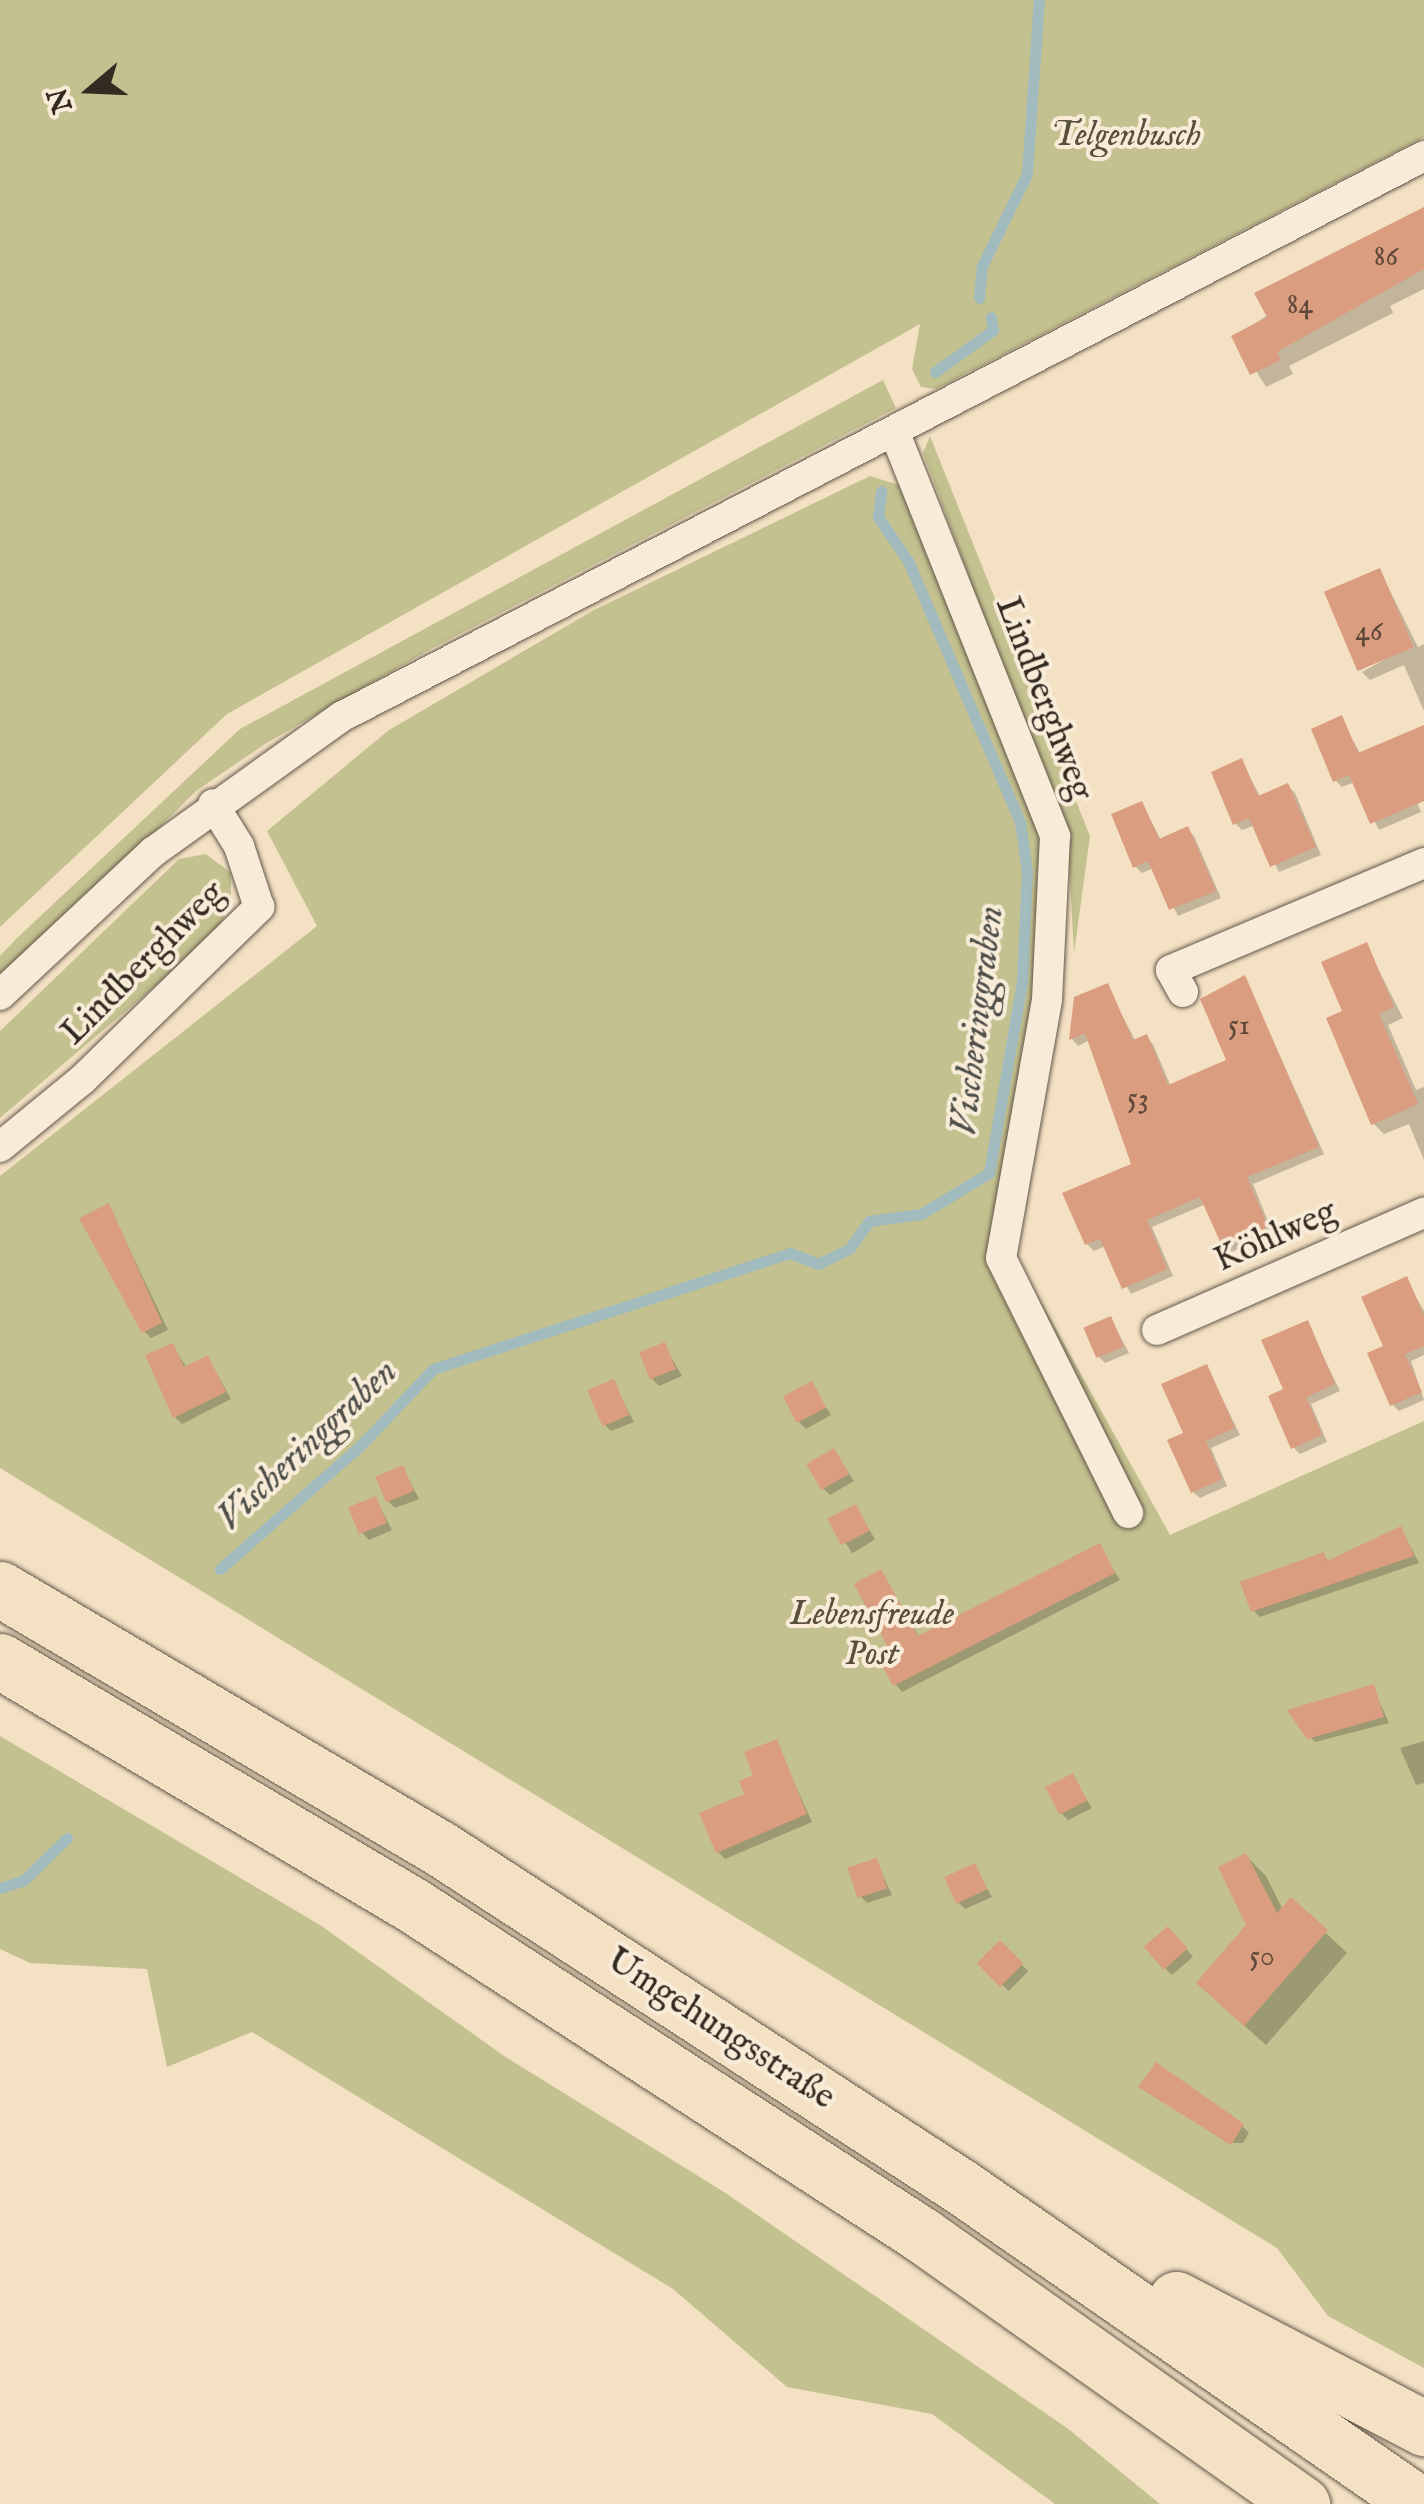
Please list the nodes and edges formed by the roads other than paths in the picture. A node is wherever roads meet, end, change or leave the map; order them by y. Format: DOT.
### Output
graph roads {
  1 [pos="1424,156"];
  2 [pos="894,431"];
  3 [pos="213,804"];
  4 [pos="1424,864"];
  5 [pos="1183,992"];
  6 [pos="0,995"];
  7 [pos="0,1148"];
  8 [pos="1424,1214"];
  9 [pos="1157,1330"];
  10 [pos="1128,1513"];
  11 [pos="0,1588"];
  12 [pos="0,1661"];
  13 [pos="960,2186"];
  14 [pos="1424,2428"];
  15 [pos="1193,2429"];
  16 [pos="1261,2504"];
  17 [pos="1302,2504"];
  18 [pos="1419,2504"];
  1 -- 2 [label="street, Lindberghweg"];
  2 -- 3 [label="street, Lindberghweg"];
  2 -- 10 [label="street, Lindberghweg"];
  3 -- 6 [label="street, Lindberghweg"];
  3 -- 7 [label="street, Lindberghweg"];
  4 -- 5 [label="street"];
  8 -- 9 [label="street, Köhlweg"];
  11 -- 13 [label="highway, Umgehungsstraße"];
  12 -- 15 [label="highway, Umgehungsstraße"];
  13 -- 14 [label="highway"];
  13 -- 18 [label="highway, Umgehungsstraße"];
  15 -- 16 [label="highway"];
  15 -- 17 [label="highway, Umgehungsstraße"];
}
